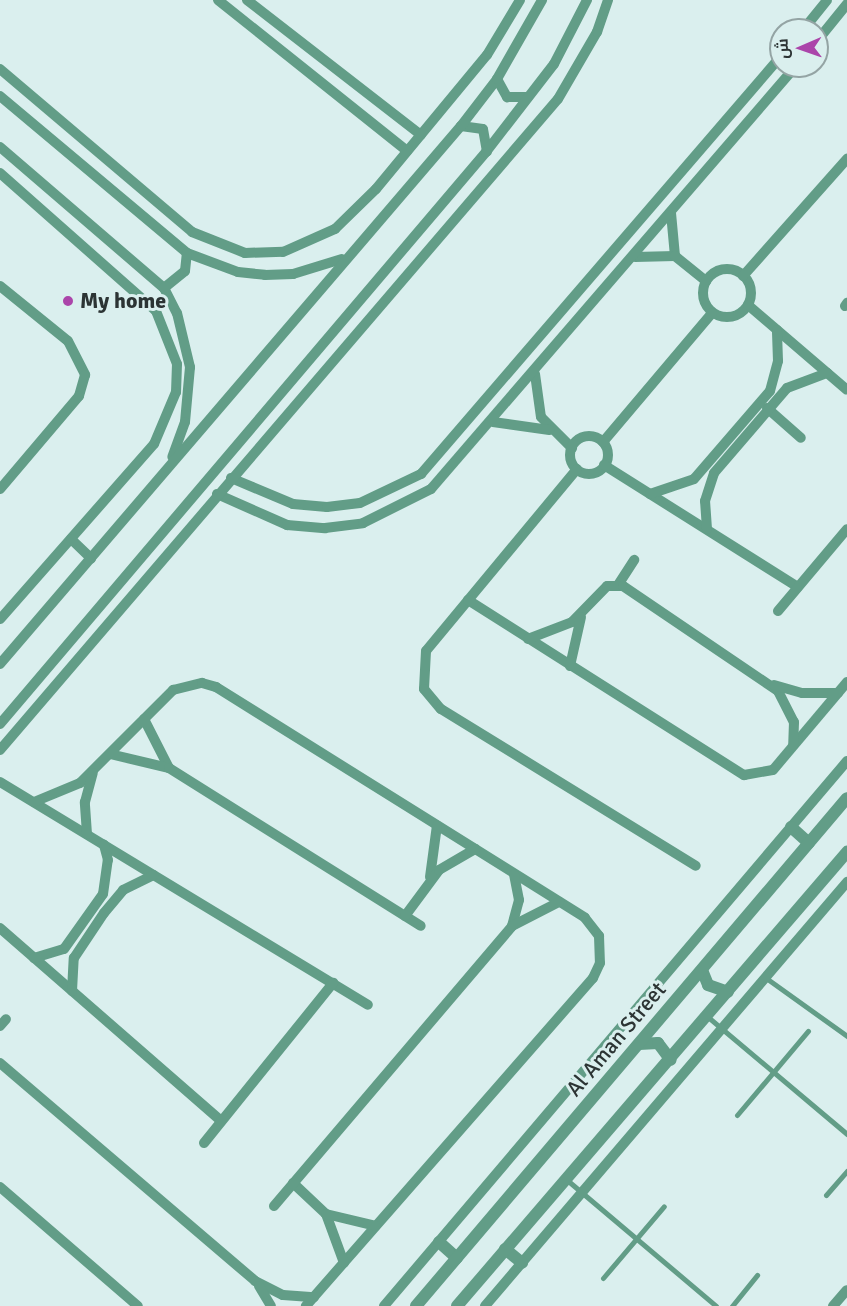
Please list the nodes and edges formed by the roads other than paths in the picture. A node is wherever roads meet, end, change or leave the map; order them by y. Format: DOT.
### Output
graph roads {
  1 [pos="218,0"];
  2 [pos="519,0"];
  3 [pos="542,0"];
  4 [pos="586,0"];
  5 [pos="608,0"];
  6 [pos="827,0"];
  7 [pos="250,1"];
  8 [pos="847,4"];
  9 [pos="813,18"];
  10 [pos="829,26"];
  11 [pos="0,69"];
  12 [pos="769,70"];
  13 [pos="786,78"];
  14 [pos="497,79"];
  15 [pos="0,96"];
  16 [pos="528,97"];
  17 [pos="51,112"];
  18 [pos="460,126"];
  19 [pos="38,128"];
  20 [pos="421,135"];
  21 [pos="0,147"];
  22 [pos="408,151"];
  23 [pos="486,152"];
  24 [pos="847,159"];
  25 [pos="0,173"];
  26 [pos="145,197"];
  27 [pos="134,210"];
  28 [pos="671,213"];
  29 [pos="122,252"];
  30 [pos="187,253"];
  31 [pos="675,256"];
  32 [pos="634,257"];
  33 [pos="345,258"];
  34 [pos="108,267"];
  35 [pos="744,276"];
  36 [pos="706,281"];
  37 [pos="0,286"];
  38 [pos="164,288"];
  39 [pos="748,305"];
  40 [pos="712,313"];
  41 [pos="777,330"];
  42 [pos="827,372"];
  43 [pos="535,373"];
  44 [pos="286,386"];
  45 [pos="847,390"];
  46 [pos="300,399"];
  47 [pos="767,408"];
  48 [pos="493,422"];
  49 [pos="549,430"];
  50 [pos="801,438"];
  51 [pos="603,442"];
  52 [pos="572,448"];
  53 [pos="604,465"];
  54 [pos="577,469"];
  55 [pos="163,474"];
  56 [pos="231,478"];
  57 [pos="0,489"];
  58 [pos="217,494"];
  59 [pos="651,494"];
  60 [pos="707,529"];
  61 [pos="847,529"];
  62 [pos="71,538"];
  63 [pos="91,558"];
  64 [pos="634,560"];
  65 [pos="618,585"];
  66 [pos="115,586"];
  67 [pos="798,587"];
  68 [pos="129,597"];
  69 [pos="468,600"];
  70 [pos="584,611"];
  71 [pos="778,611"];
  72 [pos="0,619"];
  73 [pos="528,639"];
  74 [pos="0,664"];
  75 [pos="570,666"];
  76 [pos="847,682"];
  77 [pos="769,683"];
  78 [pos="838,693"];
  79 [pos="144,719"];
  80 [pos="0,724"];
  81 [pos="793,746"];
  82 [pos="0,750"];
  83 [pos="110,754"];
  84 [pos="847,761"];
  85 [pos="169,768"];
  86 [pos="93,773"];
  87 [pos="0,782"];
  88 [pos="847,798"];
  89 [pos="34,802"];
  90 [pos="437,825"];
  91 [pos="791,827"];
  92 [pos="87,834"];
  93 [pos="809,843"];
  94 [pos="104,844"];
  95 [pos="475,849"];
  96 [pos="847,852"];
  97 [pos="696,866"];
  98 [pos="514,874"];
  99 [pos="154,875"];
  100 [pos="429,880"];
  101 [pos="847,882"];
  102 [pos="559,902"];
  103 [pos="405,916"];
  104 [pos="421,926"];
  105 [pos="512,926"];
  106 [pos="0,928"];
  107 [pos="34,958"];
  108 [pos="702,970"];
  109 [pos="766,978"];
  110 [pos="333,983"];
  111 [pos="72,990"];
  112 [pos="728,992"];
  113 [pos="368,1005"];
  114 [pos="708,1017"];
  115 [pos="723,1030"];
  116 [pos="808,1031"];
  117 [pos="847,1035"];
  118 [pos="639,1044"];
  119 [pos="671,1060"];
  120 [pos="0,1063"];
  121 [pos="774,1072"];
  122 [pos="737,1115"];
  123 [pos="222,1121"];
  124 [pos="847,1134"];
  125 [pos="204,1143"];
  126 [pos="847,1171"];
  127 [pos="567,1180"];
  128 [pos="293,1183"];
  129 [pos="0,1187"];
  130 [pos="582,1192"];
  131 [pos="826,1195"];
  132 [pos="274,1206"];
  133 [pos="664,1206"];
  134 [pos="326,1214"];
  135 [pos="376,1226"];
  136 [pos="637,1238"];
  137 [pos="439,1242"];
  138 [pos="506,1249"];
  139 [pos="457,1258"];
  140 [pos="345,1263"];
  141 [pos="522,1263"];
  142 [pos="757,1275"];
  143 [pos="603,1278"];
  144 [pos="255,1281"];
  145 [pos="847,1290"];
  146 [pos="314,1297"];
  147 [pos="138,1306"];
  148 [pos="271,1306"];
  149 [pos="306,1306"];
  150 [pos="384,1306"];
  151 [pos="416,1306"];
  152 [pos="457,1306"];
  153 [pos="485,1306"];
  154 [pos="716,1306"];
  155 [pos="732,1306"];
  156 [pos="832,1306"];
  1 -- 22 [label="street"];
  2 -- 20 [label="street"];
  3 -- 14 [label="street"];
  4 -- 16 [label="street"];
  5 -- 46 [label="street"];
  6 -- 9 [label="street"];
  7 -- 20 [label="street"];
  8 -- 10 [label="street"];
  11 -- 17 [label="street"];
  12 -- 56 [label="street"];
  13 -- 28 [label="street"];
  14 -- 16 [label="street"];
  14 -- 18 [label="street"];
  15 -- 19 [label="street"];
  16 -- 23 [label="street"];
  17 -- 19 [label="street"];
  17 -- 26 [label="street"];
  18 -- 23 [label="street"];
  18 -- 33 [label="street"];
  19 -- 27 [label="street"];
  20 -- 22 [label="street"];
  21 -- 29 [label="street"];
  22 -- 26 [label="street"];
  23 -- 44 [label="street"];
  24 -- 35 [label="street"];
  25 -- 34 [label="street"];
  26 -- 27 [label="street"];
  27 -- 30 [label="street"];
  28 -- 31 [label="street"];
  28 -- 32 [label="street"];
  29 -- 34 [label="street"];
  29 -- 38 [label="street"];
  30 -- 33 [label="street"];
  30 -- 38 [label="street"];
  31 -- 32 [label="street"];
  31 -- 36 [label="street"];
  32 -- 43 [label="street"];
  33 -- 55 [label="street"];
  34 -- 62 [label="street"];
  35 -- 36 [label="street"];
  35 -- 39 [label="street"];
  36 -- 40 [label="street"];
  37 -- 57 [label="street"];
  38 -- 55 [label="street"];
  39 -- 40 [label="street"];
  39 -- 41 [label="street"];
  40 -- 51 [label="street"];
  41 -- 42 [label="street"];
  41 -- 59 [label="street"];
  42 -- 45 [label="street"];
  42 -- 47 [label="street"];
  43 -- 48 [label="street"];
  43 -- 49 [label="street"];
  44 -- 46 [label="street"];
  44 -- 66 [label="street"];
  46 -- 56 [label="street"];
  47 -- 50 [label="street"];
  47 -- 60 [label="street"];
  48 -- 49 [label="street"];
  48 -- 58 [label="street"];
  49 -- 52 [label="street"];
  51 -- 52 [label="street"];
  51 -- 53 [label="street"];
  52 -- 54 [label="street"];
  53 -- 54 [label="street"];
  53 -- 59 [label="street"];
  54 -- 69 [label="street"];
  55 -- 63 [label="street"];
  56 -- 58 [label="street"];
  58 -- 68 [label="street"];
  59 -- 60 [label="street"];
  60 -- 67 [label="street"];
  61 -- 67 [label="street"];
  62 -- 63 [label="street"];
  62 -- 72 [label="street"];
  63 -- 74 [label="street"];
  64 -- 65 [label="street"];
  65 -- 70 [label="street"];
  65 -- 77 [label="street"];
  66 -- 68 [label="street"];
  66 -- 80 [label="street"];
  67 -- 71 [label="street"];
  68 -- 82 [label="street"];
  69 -- 73 [label="street"];
  69 -- 97 [label="street"];
  70 -- 73 [label="street"];
  70 -- 75 [label="street"];
  73 -- 75 [label="street"];
  75 -- 81 [label="street"];
  76 -- 78 [label="street"];
  77 -- 78 [label="street"];
  77 -- 81 [label="street"];
  78 -- 81 [label="street"];
  79 -- 83 [label="street"];
  79 -- 85 [label="street"];
  79 -- 90 [label="street"];
  83 -- 85 [label="street"];
  83 -- 86 [label="street"];
  84 -- 91 [label="street"];
  85 -- 103 [label="street"];
  86 -- 89 [label="street"];
  86 -- 92 [label="street"];
  87 -- 89 [label="street"];
  88 -- 93 [label="street, Al Aman Street"];
  89 -- 92 [label="street"];
  90 -- 95 [label="street"];
  90 -- 100 [label="street"];
  91 -- 93 [label="street"];
  91 -- 137 [label="street"];
  92 -- 94 [label="street"];
  93 -- 108 [label="street, Al Aman Street"];
  94 -- 99 [label="street"];
  94 -- 107 [label="street"];
  95 -- 98 [label="street"];
  95 -- 100 [label="street"];
  96 -- 112 [label="street"];
  98 -- 102 [label="street"];
  98 -- 105 [label="street"];
  99 -- 110 [label="street"];
  99 -- 111 [label="street"];
  100 -- 103 [label="street"];
  101 -- 109 [label="street"];
  102 -- 105 [label="street"];
  102 -- 135 [label="street"];
  103 -- 104 [label="street"];
  105 -- 128 [label="street"];
  106 -- 107 [label="street"];
  107 -- 111 [label="street"];
  108 -- 112 [label="street"];
  108 -- 118 [label="street, Al Aman Street"];
  109 -- 115 [label="street"];
  109 -- 117 [label="lane"];
  110 -- 113 [label="street"];
  110 -- 123 [label="street"];
  111 -- 123 [label="street"];
  112 -- 114 [label="street"];
  114 -- 115 [label="lane"];
  114 -- 119 [label="street"];
  115 -- 121 [label="lane"];
  115 -- 130 [label="street"];
  116 -- 121 [label="lane"];
  118 -- 119 [label="street"];
  118 -- 139 [label="street, Al Aman Street"];
  119 -- 127 [label="street"];
  120 -- 144 [label="street"];
  121 -- 122 [label="lane"];
  121 -- 124 [label="lane"];
  123 -- 125 [label="street"];
  126 -- 131 [label="lane"];
  127 -- 130 [label="lane"];
  127 -- 138 [label="street"];
  128 -- 132 [label="street"];
  128 -- 134 [label="street"];
  129 -- 147 [label="street"];
  130 -- 136 [label="lane"];
  130 -- 141 [label="street"];
  133 -- 136 [label="lane"];
  134 -- 135 [label="street"];
  134 -- 140 [label="street"];
  135 -- 140 [label="street"];
  136 -- 143 [label="lane"];
  136 -- 154 [label="lane"];
  137 -- 139 [label="street"];
  137 -- 150 [label="street"];
  138 -- 141 [label="street"];
  138 -- 152 [label="street"];
  139 -- 151 [label="street, Al Aman Street"];
  140 -- 146 [label="street"];
  141 -- 153 [label="street"];
  142 -- 155 [label="lane"];
  144 -- 146 [label="street"];
  144 -- 148 [label="street"];
  145 -- 156 [label="street"];
  146 -- 149 [label="street"];
}
